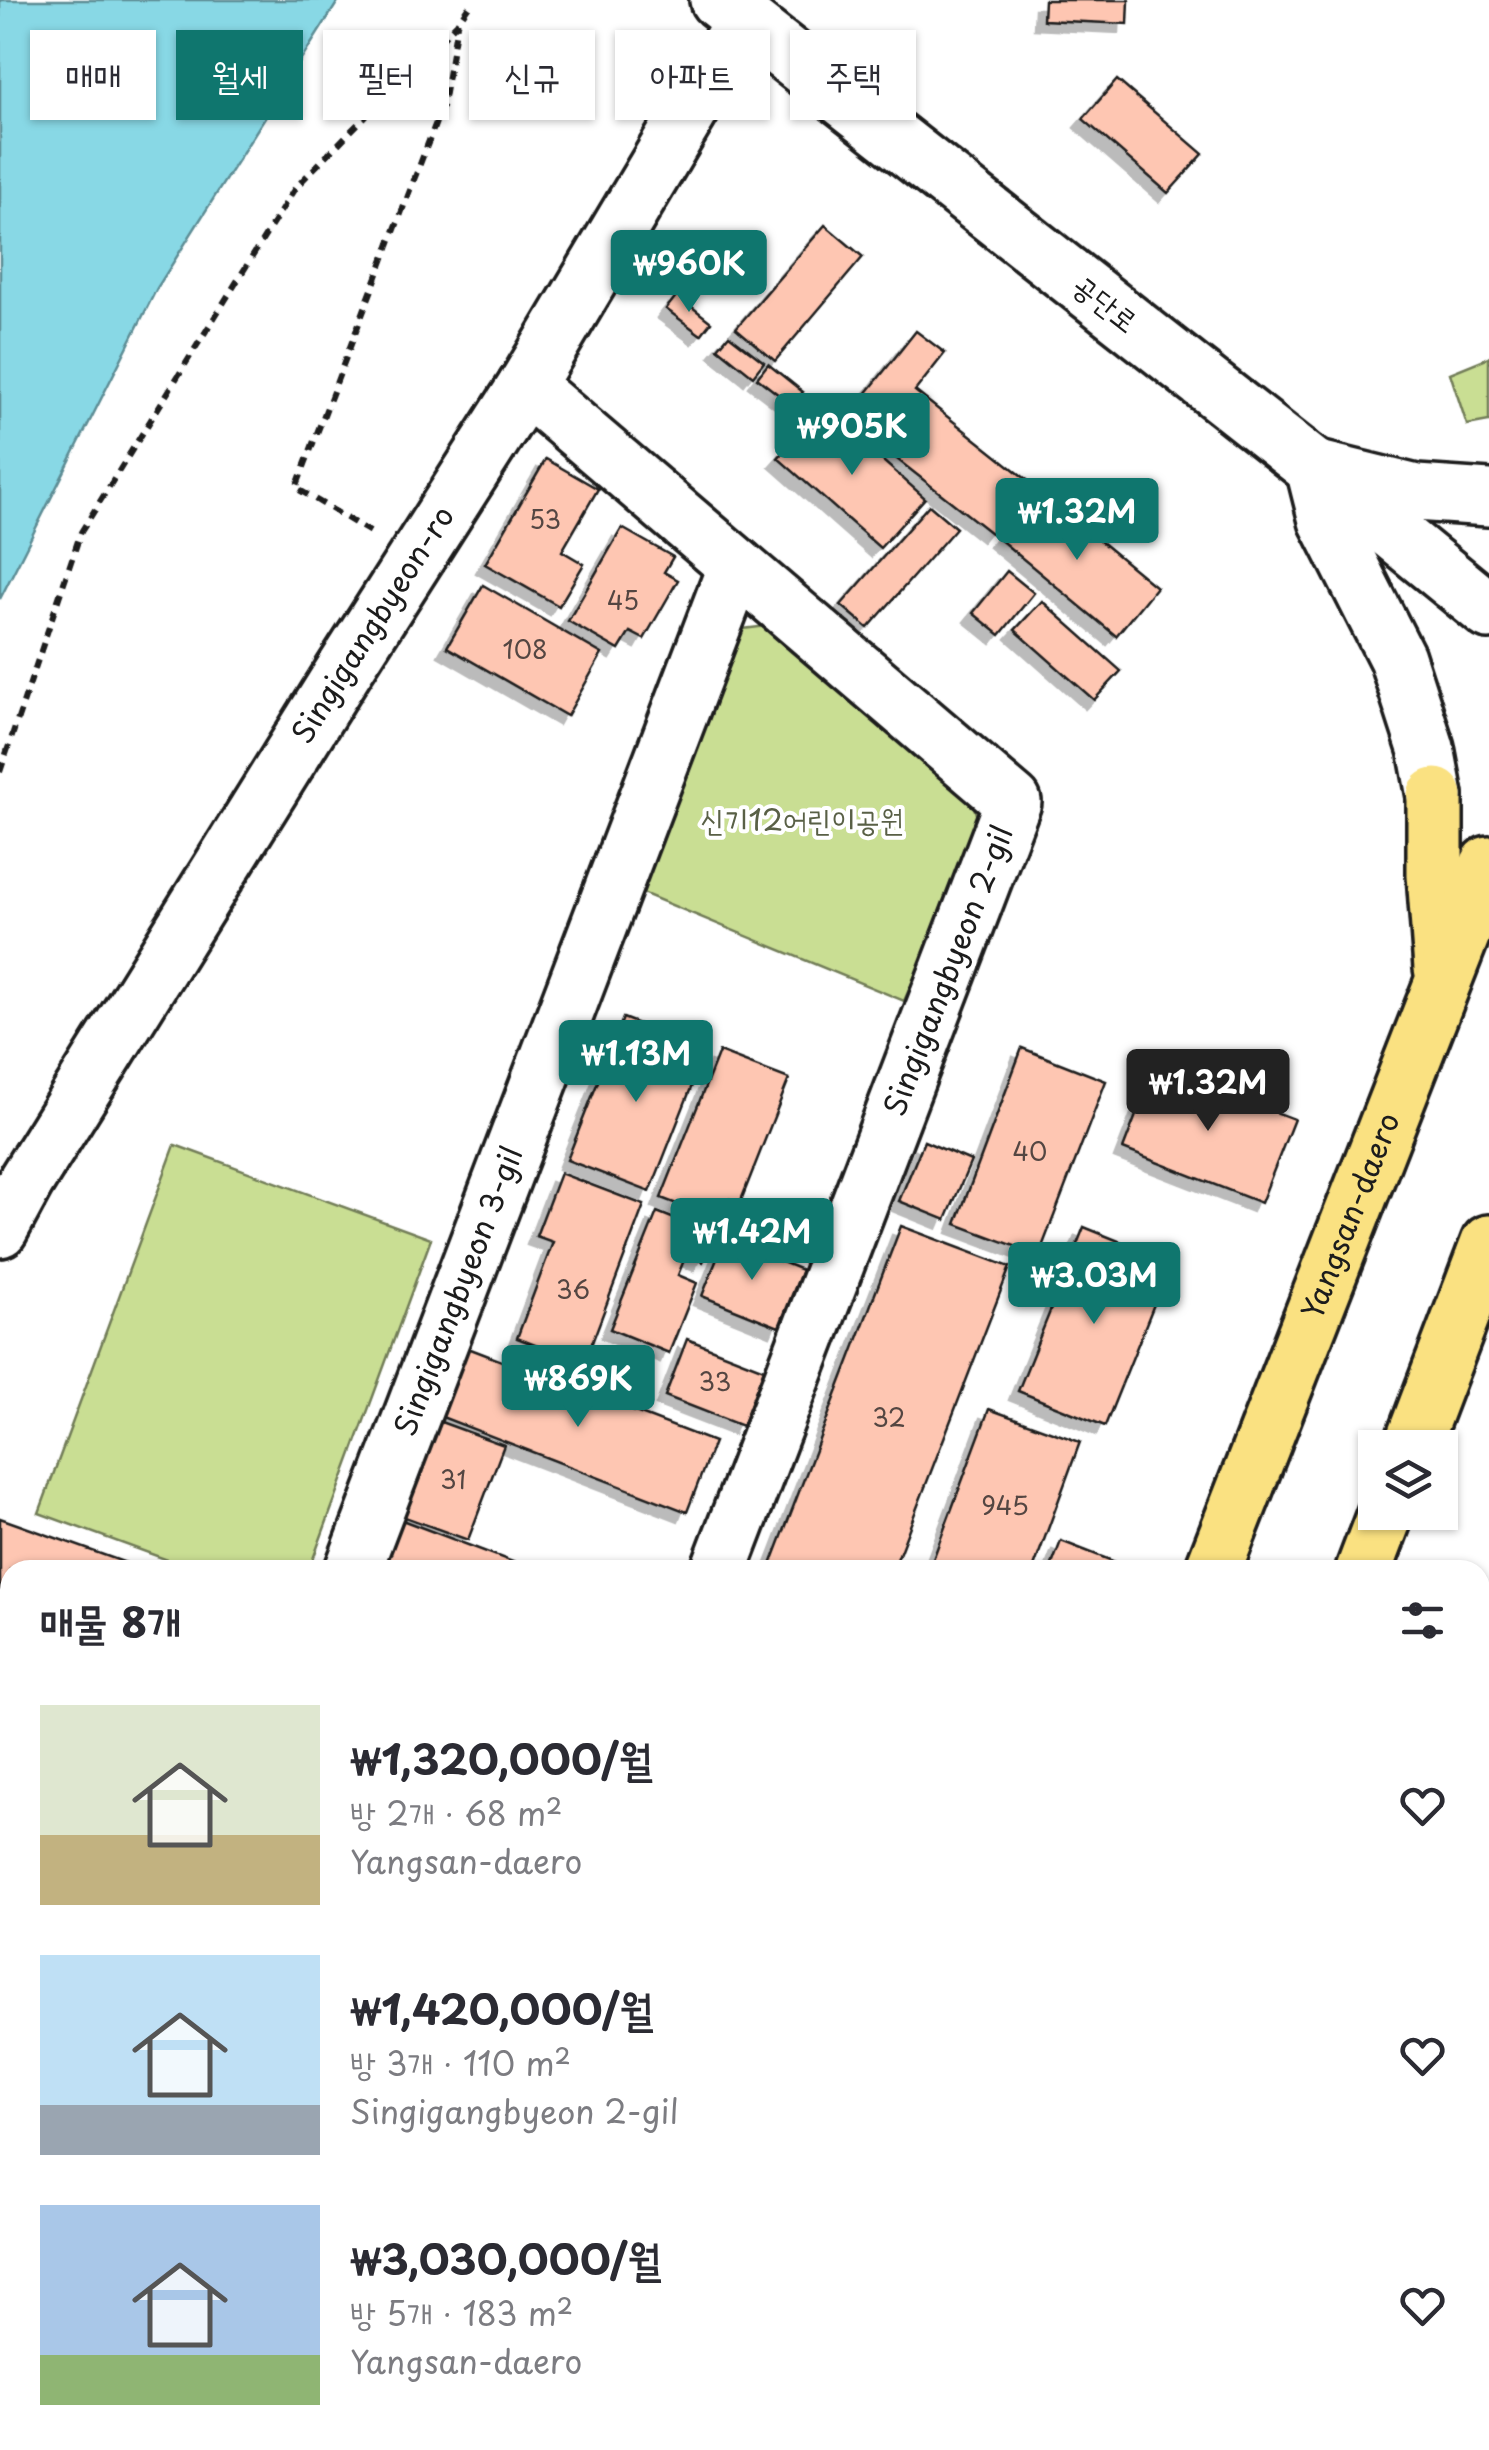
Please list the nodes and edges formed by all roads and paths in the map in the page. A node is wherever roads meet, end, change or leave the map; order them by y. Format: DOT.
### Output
graph roads {
  1 [pos="472,0"];
  2 [pos="731,10"];
  3 [pos="457,23"];
  4 [pos="526,386"];
  5 [pos="1314,468"];
  6 [pos="1489,498"];
  7 [pos="370,532"];
  8 [pos="736,566"];
  9 [pos="1489,611"];
  10 [pos="0,772"];
  11 [pos="1435,796"];
  12 [pos="1489,864"];
  13 [pos="1443,978"];
  14 [pos="0,1229"];
  15 [pos="1489,1243"];
  16 [pos="1418,1430"];
  17 [pos="1379,1530"];
  18 [pos="358,1560"];
  19 [pos="723,1560"];
  20 [pos="1217,1560"];
  21 [pos="1368,1560"];
  1 -- 3 [label="path"];
  2 -- 4 [label="street, Singigangbyeon-ro"];
  2 -- 5 [label="street, 공단로"];
  3 -- 7 [label="path"];
  3 -- 10 [label="path"];
  4 -- 8 [label="street, Singigangbyeon 2-gil"];
  4 -- 14 [label="street, Singigangbyeon-ro"];
  5 -- 6 [label="street"];
  5 -- 9 [label="street, 공단로"];
  5 -- 11 [label="street"];
  8 -- 18 [label="street, Singigangbyeon 3-gil"];
  8 -- 19 [label="street, Singigangbyeon 2-gil"];
  11 -- 13 [label="main road"];
  12 -- 13 [label="main road, Yangsan-daero"];
  13 -- 20 [label="main road, Yangsan-daero"];
  15 -- 16 [label="main road"];
  17 -- 21 [label="main road"];
}
